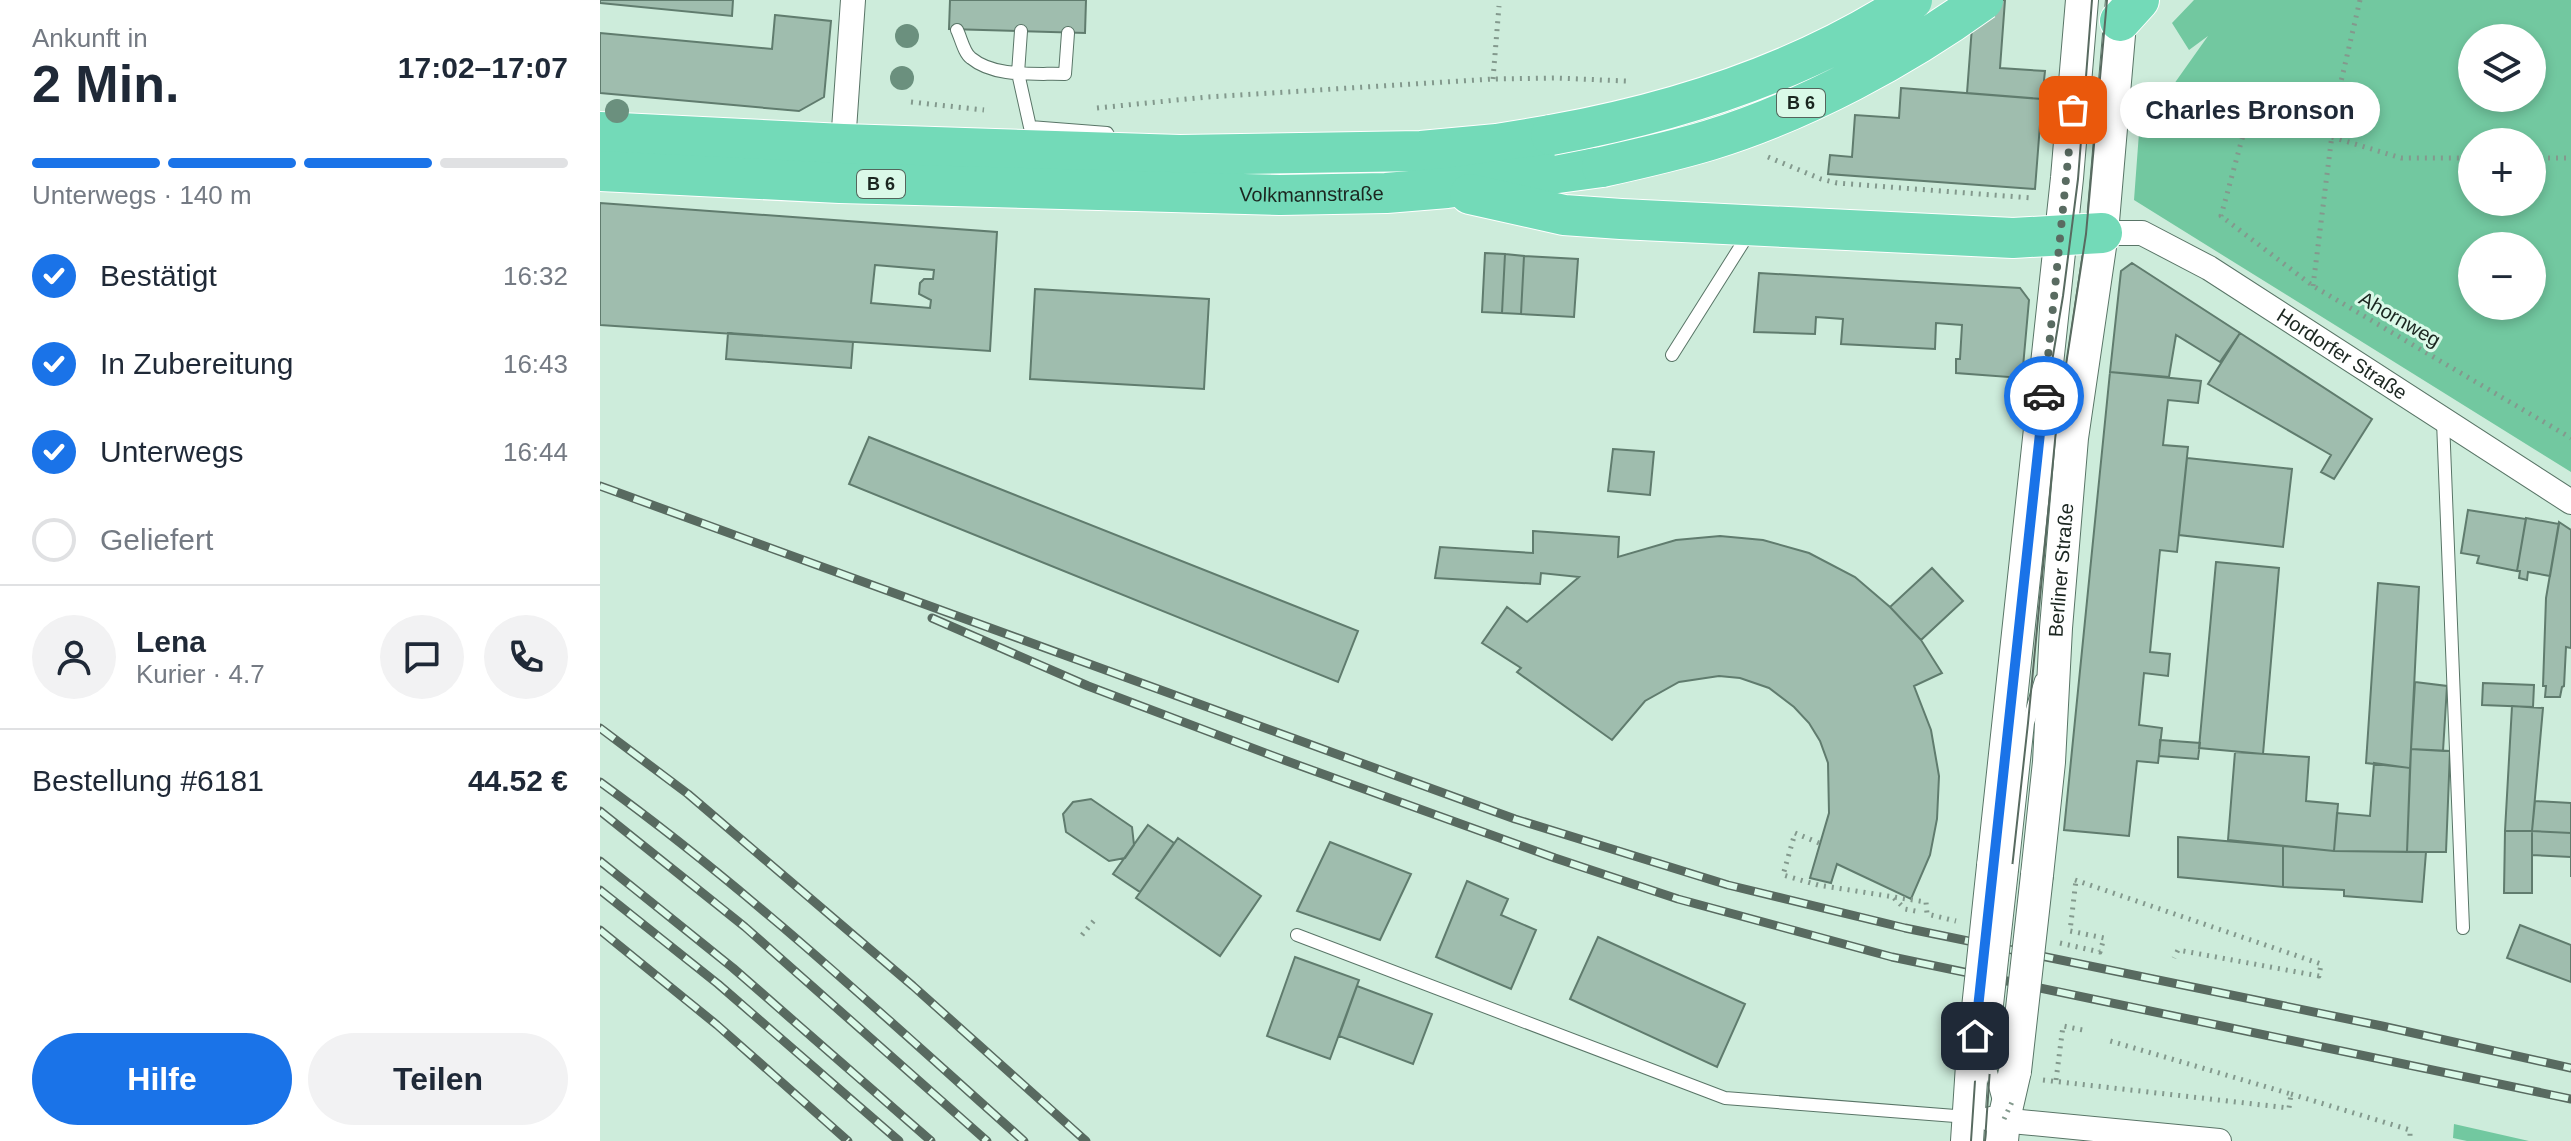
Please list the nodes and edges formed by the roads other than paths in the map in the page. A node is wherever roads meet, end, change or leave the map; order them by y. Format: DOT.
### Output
graph roads {
  1 [pos="853,0"];
  2 [pos="1912,0"];
  3 [pos="1983,0"];
  4 [pos="2082,0"];
  5 [pos="2127,7"];
  6 [pos="957,30"];
  7 [pos="1021,31"];
  8 [pos="1068,33"];
  9 [pos="1018,73"];
  10 [pos="600,132"];
  11 [pos="843,144"];
  12 [pos="1116,151"];
  13 [pos="600,171"];
  14 [pos="1447,188"];
  15 [pos="1753,227"];
  16 [pos="2102,233"];
  17 [pos="2061,236"];
  18 [pos="1672,355"];
  19 [pos="2443,421"];
  20 [pos="2571,502"];
  21 [pos="2026,871"];
  22 [pos="2463,928"];
  23 [pos="1297,935"];
  24 [pos="2003,1071"];
  25 [pos="1967,1129"];
  26 [pos="2003,1130"];
  27 [pos="2219,1141"];
  1 -- 11 [label="street"];
  2 -- 12 [label="main road, Volkmannstraße / B 6, bridge"];
  3 -- 14 [label="main road, Volkmannstraße / B 6, bridge"];
  4 -- 17 [label="street, Berliner Straße"];
  5 -- 16 [label="street, Berliner Straße"];
  6 -- 9 [label="lane"];
  7 -- 9 [label="lane"];
  8 -- 9 [label="lane"];
  9 -- 12 [label="lane"];
  10 -- 11 [label="main road, Volkmannstraße / B 6"];
  11 -- 12 [label="main road, Volkmannstraße / B 6"];
  13 -- 14 [label="main road, Volkmannstraße / B 6"];
  14 -- 15 [label="main road"];
  15 -- 17 [label="main road"];
  15 -- 18 [label="lane"];
  16 -- 17 [label="main road"];
  16 -- 19 [label="street, Hordorfer Straße"];
  16 -- 21 [label="street, Berliner Straße"];
  17 -- 21 [label="street, Berliner Straße"];
  19 -- 20 [label="street, Hordorfer Straße"];
  19 -- 22 [label="lane"];
  21 -- 24 [label="street, Berliner Straße, bridge"];
  21 -- 24 [label="street, Berliner Straße, bridge"];
  23 -- 25 [label="lane"];
  24 -- 25 [label="street, Berliner Straße"];
  24 -- 26 [label="street, Berliner Straße"];
  25 -- 26 [label="street"];
  26 -- 27 [label="street"];
}
